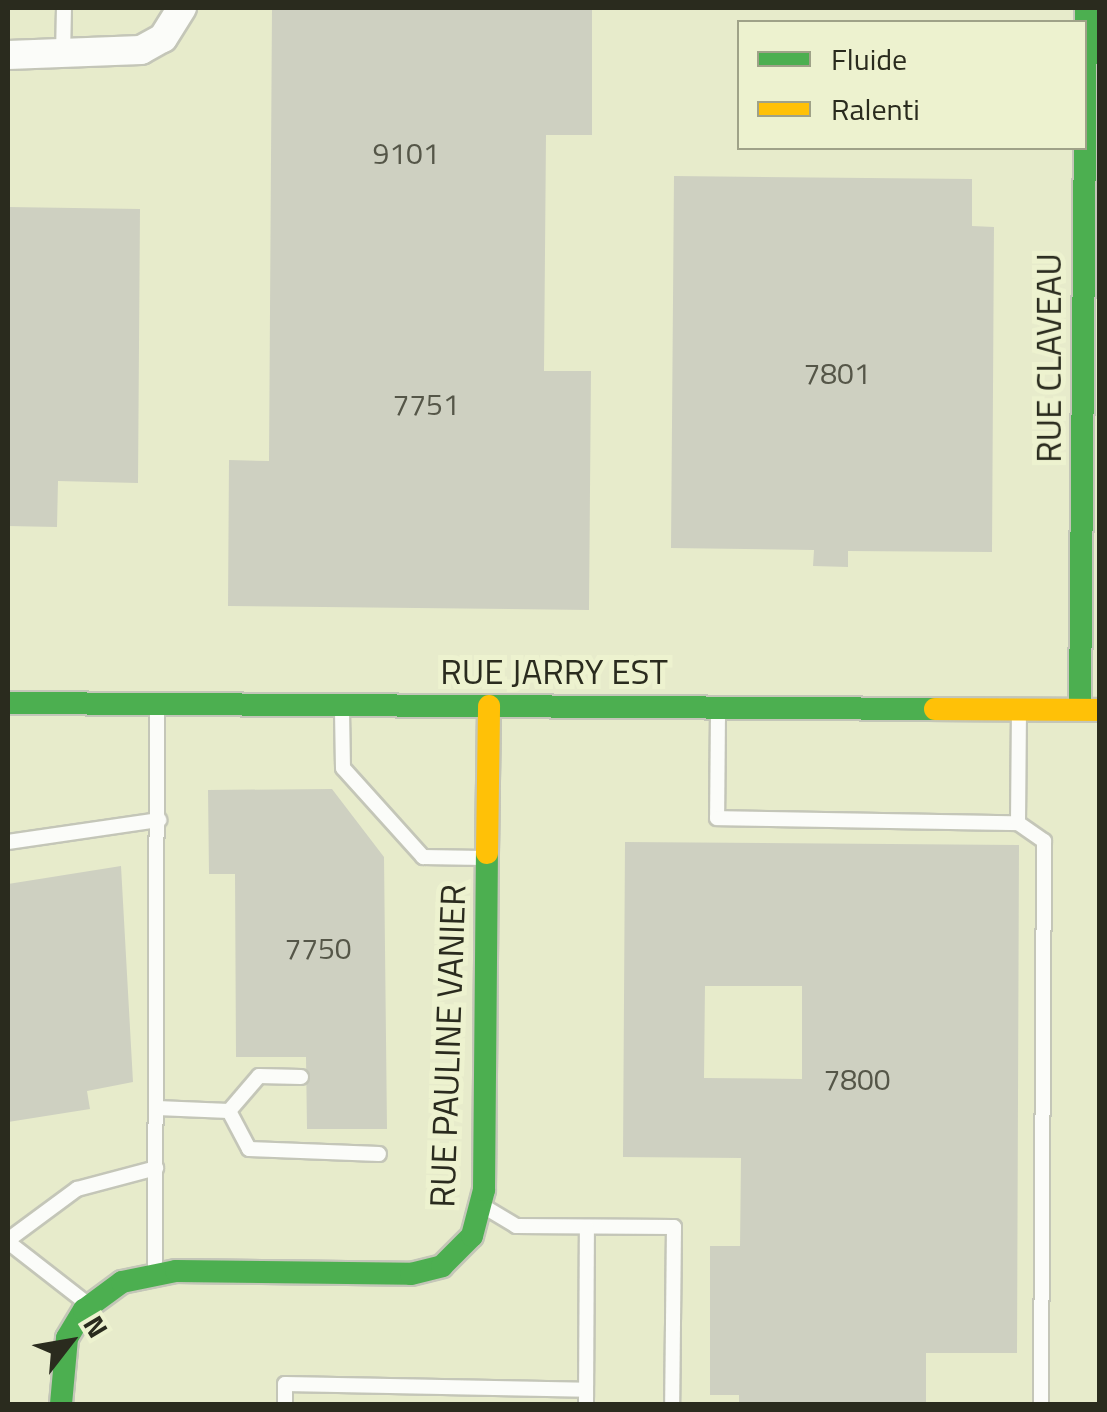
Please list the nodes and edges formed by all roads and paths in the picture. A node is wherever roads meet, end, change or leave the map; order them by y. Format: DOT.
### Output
graph roads {
  1 [pos="64,8"];
  2 [pos="182,8"];
  3 [pos="63,54"];
  4 [pos="8,55"];
  5 [pos="1087,150"];
  6 [pos="8,702"];
  7 [pos="157,704"];
  8 [pos="342,705"];
  9 [pos="489,706"];
  10 [pos="718,706"];
  11 [pos="1019,709"];
  12 [pos="1090,710"];
  13 [pos="159,820"];
  14 [pos="1018,822"];
  15 [pos="8,842"];
  16 [pos="487,858"];
  17 [pos="300,1077"];
  18 [pos="156,1108"];
  19 [pos="230,1110"];
  20 [pos="379,1154"];
  21 [pos="156,1168"];
  22 [pos="482,1205"];
  23 [pos="586,1227"];
  24 [pos="8,1240"];
  25 [pos="155,1273"];
  26 [pos="90,1306"];
  27 [pos="586,1398"];
  28 [pos="62,1404"];
  29 [pos="285,1404"];
  30 [pos="672,1404"];
  31 [pos="1040,1404"];
  1 -- 3 [label="lane"];
  2 -- 3 [label="street"];
  3 -- 4 [label="street"];
  5 -- 12 [label="street, RUE CLAVEAU"];
  6 -- 7 [label="street, RUE JARRY EST"];
  7 -- 8 [label="street, RUE JARRY EST"];
  7 -- 13 [label="lane"];
  8 -- 9 [label="street, RUE JARRY EST"];
  8 -- 16 [label="lane"];
  9 -- 10 [label="street, RUE JARRY EST"];
  9 -- 16 [label="street, RUE PAULINE VANIER"];
  10 -- 11 [label="street, RUE JARRY EST"];
  10 -- 14 [label="lane"];
  11 -- 12 [label="street, RUE JARRY EST"];
  11 -- 14 [label="lane"];
  13 -- 15 [label="lane"];
  13 -- 18 [label="lane"];
  14 -- 31 [label="lane"];
  16 -- 22 [label="street, RUE PAULINE VANIER"];
  17 -- 19 [label="lane"];
  18 -- 19 [label="lane"];
  18 -- 21 [label="lane"];
  19 -- 20 [label="lane"];
  21 -- 24 [label="lane"];
  21 -- 25 [label="lane"];
  22 -- 23 [label="lane"];
  22 -- 25 [label="street, RUE PAULINE VANIER"];
  23 -- 27 [label="lane"];
  23 -- 30 [label="lane"];
  24 -- 26 [label="lane"];
  25 -- 26 [label="street, RUE PAULINE VANIER"];
  26 -- 28 [label="street, RUE PAULINE VANIER"];
  27 -- 29 [label="lane"];
}
